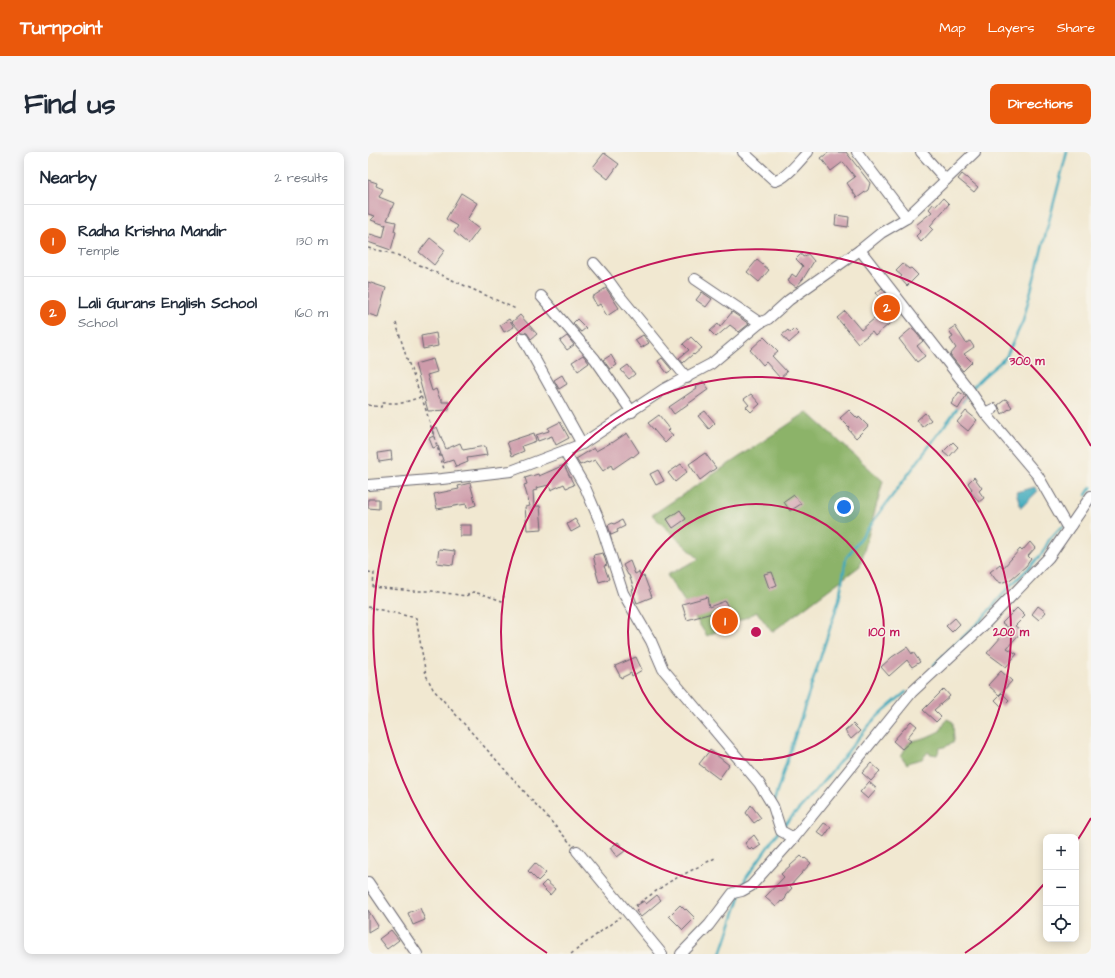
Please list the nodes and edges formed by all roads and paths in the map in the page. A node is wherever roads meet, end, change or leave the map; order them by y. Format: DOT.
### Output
graph roads {
  1 [pos="743,152"];
  2 [pos="808,152"];
  3 [pos="857,152"];
  4 [pos="921,152"];
  5 [pos="975,152"];
  6 [pos="946,180"];
  7 [pos="907,218"];
  8 [pos="368,248"];
  9 [pos="860,250"];
  10 [pos="594,263"];
  11 [pos="695,279"];
  12 [pos="541,296"];
  13 [pos="516,309"];
  14 [pos="396,323"];
  15 [pos="760,323"];
  16 [pos="522,338"];
  17 [pos="687,378"];
  18 [pos="420,397"];
  19 [pos="368,405"];
  20 [pos="632,412"];
  21 [pos="582,444"];
  22 [pos="564,451"];
  23 [pos="447,479"];
  24 [pos="368,485"];
  25 [pos="1091,496"];
  26 [pos="1071,525"];
  27 [pos="368,572"];
  28 [pos="504,596"];
  29 [pos="368,606"];
  30 [pos="794,838"];
  31 [pos="577,851"];
  32 [pos="715,858"];
  33 [pos="368,882"];
  34 [pos="627,912"];
  35 [pos="417,954"];
  36 [pos="570,954"];
  37 [pos="662,954"];
  38 [pos="681,954"];
  1 -- 2 [label="street"];
  3 -- 7 [label="street"];
  4 -- 6 [label="street"];
  5 -- 6 [label="street"];
  6 -- 7 [label="street"];
  7 -- 9 [label="street"];
  8 -- 13 [label="path"];
  9 -- 15 [label="street"];
  9 -- 26 [label="street"];
  10 -- 17 [label="street"];
  11 -- 15 [label="street"];
  12 -- 20 [label="street"];
  14 -- 18 [label="path"];
  15 -- 17 [label="street"];
  16 -- 21 [label="street"];
  17 -- 20 [label="street"];
  18 -- 19 [label="path"];
  18 -- 23 [label="path"];
  20 -- 21 [label="street"];
  21 -- 22 [label="street"];
  22 -- 23 [label="street"];
  22 -- 30 [label="street"];
  23 -- 24 [label="street"];
  25 -- 26 [label="street"];
  26 -- 30 [label="street"];
  27 -- 28 [label="path"];
  29 -- 31 [label="path"];
  30 -- 38 [label="street"];
  31 -- 34 [label="street"];
  32 -- 34 [label="path"];
  33 -- 35 [label="street"];
  34 -- 36 [label="path"];
  34 -- 37 [label="street"];
}
